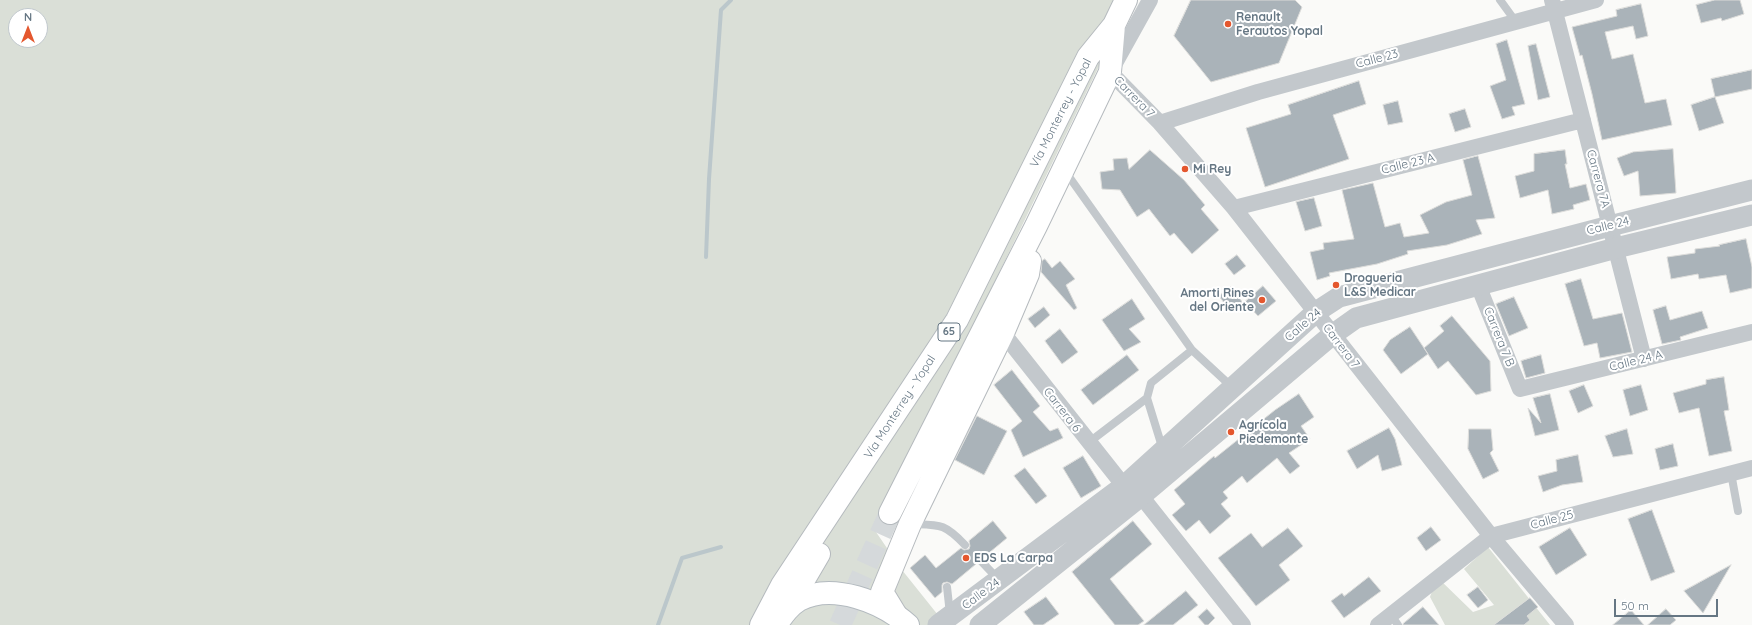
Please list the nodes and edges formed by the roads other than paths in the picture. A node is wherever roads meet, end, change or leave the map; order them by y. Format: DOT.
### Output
graph roads {
  1 [pos="1126,0"];
  2 [pos="1150,0"];
  3 [pos="1500,0"];
  4 [pos="1596,0"];
  5 [pos="1554,6"];
  6 [pos="1516,22"];
  7 [pos="1114,25"];
  8 [pos="1110,72"];
  9 [pos="1583,120"];
  10 [pos="1160,123"];
  11 [pos="1064,168"];
  12 [pos="1752,190"];
  13 [pos="1234,208"];
  14 [pos="1752,214"];
  15 [pos="1036,226"];
  16 [pos="1610,226"];
  17 [pos="1616,248"];
  18 [pos="1478,285"];
  19 [pos="1316,312"];
  20 [pos="957,320"];
  21 [pos="1752,332"];
  22 [pos="1002,334"];
  23 [pos="1332,335"];
  24 [pos="1192,350"];
  25 [pos="1644,359"];
  26 [pos="1233,387"];
  27 [pos="1520,389"];
  28 [pos="1147,398"];
  29 [pos="1088,443"];
  30 [pos="1163,450"];
  31 [pos="1752,468"];
  32 [pos="1731,473"];
  33 [pos="1124,486"];
  34 [pos="1142,496"];
  35 [pos="1738,511"];
  36 [pos="890,513"];
  37 [pos="910,524"];
  38 [pos="1491,536"];
  39 [pos="965,545"];
  40 [pos="980,560"];
  41 [pos="999,580"];
  42 [pos="947,587"];
  43 [pos="781,619"];
  44 [pos="902,620"];
  45 [pos="1394,620"];
  46 [pos="944,621"];
  47 [pos="761,625"];
  48 [pos="980,625"];
  49 [pos="1243,625"];
  50 [pos="1378,625"];
  51 [pos="1566,625"];
  1 -- 7 [label="main road, 65"];
  2 -- 8 [label="street"];
  3 -- 6 [label="lane"];
  4 -- 5 [label="street, Calle 23"];
  5 -- 6 [label="street, Calle 23"];
  5 -- 9 [label="street, Carrera 7A"];
  6 -- 10 [label="street, Calle 23"];
  7 -- 8 [label="main road, Vía Monterrey - Yopal / 65"];
  7 -- 20 [label="main road, Vía Monterrey - Yopal / 65"];
  8 -- 10 [label="street, Carrera 7"];
  8 -- 11 [label="main road, Vía Monterrey - Yopal / 65"];
  9 -- 13 [label="street, Calle 23 A"];
  9 -- 16 [label="street, Carrera 7A"];
  10 -- 13 [label="street, Carrera 7"];
  11 -- 15 [label="main road, Vía Monterrey - Yopal / 65"];
  11 -- 24 [label="lane"];
  12 -- 16 [label="street, Calle 24"];
  13 -- 19 [label="street, Carrera 7"];
  14 -- 17 [label="street, Calle 24"];
  15 -- 22 [label="main road"];
  15 -- 36 [label="main road, Vía Monterrey - Yopal / 65"];
  16 -- 17 [label="street, Carrera 7A"];
  16 -- 19 [label="street, Calle 24"];
  17 -- 18 [label="street, Calle 24"];
  17 -- 25 [label="street, Carrera 7A"];
  18 -- 23 [label="street, Calle 24"];
  18 -- 27 [label="street, Carrera 7 B"];
  19 -- 23 [label="street, Carrera 7"];
  19 -- 26 [label="street, Calle 24"];
  20 -- 43 [label="main road"];
  20 -- 47 [label="main road, Vía Monterrey - Yopal / 65"];
  21 -- 25 [label="street, Calle 24 A"];
  22 -- 29 [label="street, Carrera 6"];
  22 -- 37 [label="main road"];
  23 -- 34 [label="street, Calle 24"];
  23 -- 38 [label="street, Carrera 7"];
  24 -- 26 [label="lane"];
  24 -- 28 [label="lane"];
  25 -- 27 [label="street, Calle 24 A"];
  26 -- 30 [label="street, Calle 24"];
  28 -- 29 [label="lane"];
  28 -- 30 [label="lane"];
  29 -- 33 [label="street, Carrera 6"];
  30 -- 33 [label="street, Calle 24"];
  31 -- 32 [label="street, Calle 25"];
  32 -- 35 [label="lane"];
  32 -- 38 [label="street, Calle 25"];
  33 -- 41 [label="street, Calle 24"];
  34 -- 48 [label="street, Calle 24"];
  34 -- 49 [label="street"];
  37 -- 39 [label="lane"];
  37 -- 44 [label="main road"];
  38 -- 45 [label="street, Calle 25"];
  38 -- 51 [label="street, Carrera 7"];
  40 -- 41 [label="lane"];
  41 -- 46 [label="street, Calle 24"];
  42 -- 46 [label="lane"];
  43 -- 44 [label="main road"];
  45 -- 50 [label="street, Calle 25"];
}
